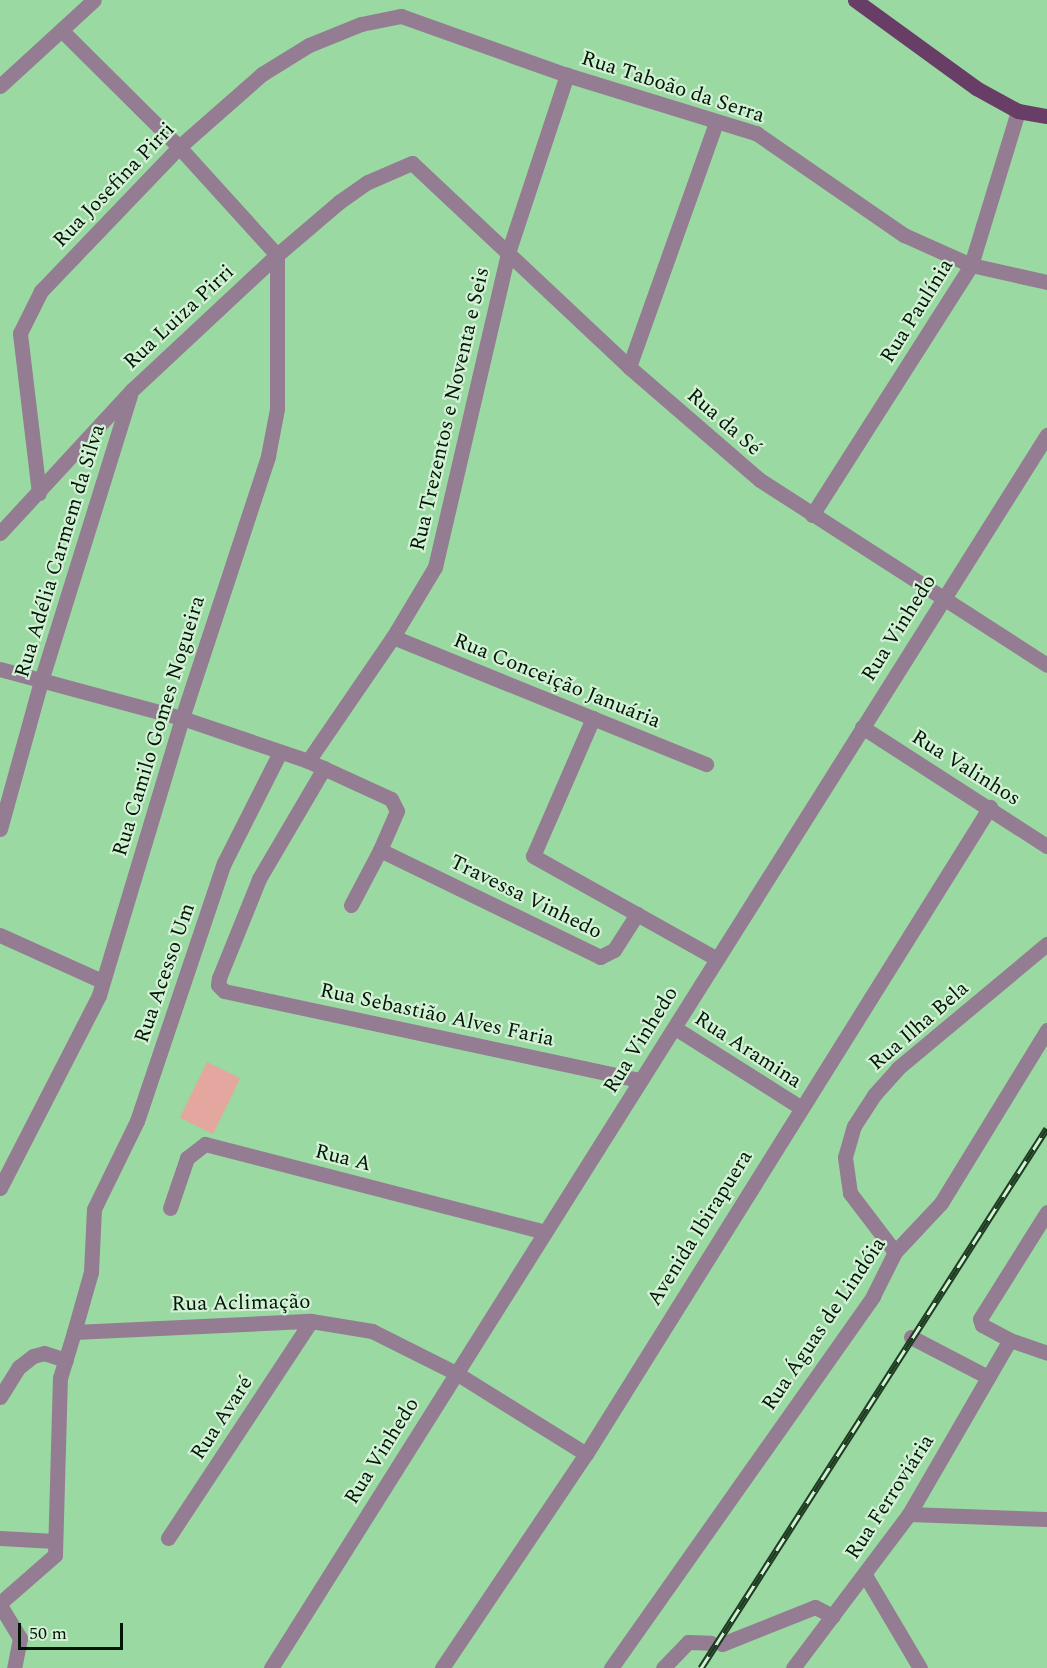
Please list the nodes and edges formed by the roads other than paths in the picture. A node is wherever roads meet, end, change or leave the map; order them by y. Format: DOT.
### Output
graph roads {
  1 [pos="94,0"];
  2 [pos="855,0"];
  3 [pos="401,16"];
  4 [pos="61,30"];
  5 [pos="567,75"];
  6 [pos="0,86"];
  7 [pos="1018,111"];
  8 [pos="1047,116"];
  9 [pos="716,122"];
  10 [pos="179,147"];
  11 [pos="412,163"];
  12 [pos="508,253"];
  13 [pos="277,255"];
  14 [pos="971,265"];
  15 [pos="1047,282"];
  16 [pos="629,368"];
  17 [pos="132,390"];
  18 [pos="1047,435"];
  19 [pos="39,493"];
  20 [pos="812,515"];
  21 [pos="0,533"];
  22 [pos="941,598"];
  23 [pos="393,637"];
  24 [pos="1047,664"];
  25 [pos="0,669"];
  26 [pos="41,681"];
  27 [pos="182,718"];
  28 [pos="593,718"];
  29 [pos="862,727"];
  30 [pos="280,752"];
  31 [pos="308,761"];
  32 [pos="706,764"];
  33 [pos="324,768"];
  34 [pos="990,807"];
  35 [pos="0,829"];
  36 [pos="1047,846"];
  37 [pos="380,850"];
  38 [pos="351,905"];
  39 [pos="637,914"];
  40 [pos="0,935"];
  41 [pos="1047,944"];
  42 [pos="717,959"];
  43 [pos="102,981"];
  44 [pos="675,1028"];
  45 [pos="1047,1030"];
  46 [pos="640,1080"];
  47 [pos="800,1107"];
  48 [pos="0,1188"];
  49 [pos="170,1208"];
  50 [pos="1047,1212"];
  51 [pos="545,1232"];
  52 [pos="895,1252"];
  53 [pos="311,1321"];
  54 [pos="74,1332"];
  55 [pos="911,1336"];
  56 [pos="1010,1340"];
  57 [pos="1047,1353"];
  58 [pos="66,1360"];
  59 [pos="456,1373"];
  60 [pos="988,1377"];
  61 [pos="0,1397"];
  62 [pos="586,1454"];
  63 [pos="909,1514"];
  64 [pos="1047,1519"];
  65 [pos="0,1538"];
  66 [pos="168,1538"];
  67 [pos="55,1541"];
  68 [pos="865,1575"];
  69 [pos="0,1604"];
  70 [pos="833,1616"];
  71 [pos="14,1668"];
  72 [pos="271,1668"];
  73 [pos="442,1668"];
  74 [pos="611,1668"];
  75 [pos="663,1668"];
  76 [pos="793,1668"];
  77 [pos="920,1668"];
  1 -- 4 [label="street"];
  2 -- 7 [label="main road"];
  3 -- 5 [label="street, Rua Taboão da Serra"];
  3 -- 10 [label="street, Rua Josefina Pirri"];
  4 -- 6 [label="street"];
  4 -- 10 [label="street"];
  5 -- 9 [label="street, Rua Taboão da Serra"];
  5 -- 12 [label="street, Rua Trezentos e Noventa e Seis"];
  7 -- 8 [label="main road"];
  7 -- 14 [label="street, Rua Paulínia"];
  9 -- 14 [label="street, Rua Taboão da Serra"];
  9 -- 16 [label="street"];
  10 -- 13 [label="street"];
  10 -- 19 [label="street, Rua Josefina Pirri"];
  11 -- 12 [label="street, Rua da Sé"];
  11 -- 13 [label="street, Rua Luiza Pirri"];
  12 -- 16 [label="street, Rua da Sé"];
  12 -- 23 [label="street, Rua Trezentos e Noventa e Seis"];
  13 -- 17 [label="street, Rua Luiza Pirri"];
  13 -- 27 [label="street, Rua Camilo Gomes Nogueira"];
  14 -- 15 [label="street, Rua Taboão da Serra"];
  14 -- 20 [label="street, Rua Paulínia"];
  16 -- 20 [label="street, Rua da Sé"];
  17 -- 19 [label="street, Rua Luiza Pirri"];
  17 -- 26 [label="street, Rua Adélia Carmem da Silva"];
  18 -- 22 [label="street, Rua Vinhedo"];
  19 -- 21 [label="street, Rua Luiza Pirri"];
  20 -- 22 [label="street, Rua da Sé"];
  22 -- 24 [label="street, Rua da Sé"];
  22 -- 29 [label="street, Rua Vinhedo"];
  23 -- 28 [label="street, Rua Conceição Januária"];
  23 -- 31 [label="street, Rua Trezentos e Noventa e Seis"];
  25 -- 26 [label="street"];
  26 -- 27 [label="street"];
  26 -- 35 [label="street, Rua Adélia Carmem da Silva"];
  27 -- 30 [label="street"];
  27 -- 43 [label="street, Rua Camilo Gomes Nogueira"];
  28 -- 32 [label="street, Rua Conceição Januária"];
  28 -- 39 [label="street"];
  29 -- 34 [label="street, Rua Valinhos"];
  29 -- 42 [label="street, Rua Vinhedo"];
  30 -- 31 [label="street"];
  30 -- 54 [label="street, Rua Acesso Um"];
  31 -- 33 [label="street"];
  33 -- 37 [label="street"];
  33 -- 46 [label="street, Rua Sebastião Alves Faria"];
  34 -- 36 [label="street, Rua Valinhos"];
  34 -- 47 [label="street, Avenida Ibirapuera"];
  37 -- 38 [label="street"];
  37 -- 39 [label="street, Travessa Vinhedo"];
  39 -- 42 [label="street"];
  40 -- 43 [label="street"];
  41 -- 52 [label="street, Rua Ilha Bela"];
  42 -- 44 [label="street, Rua Vinhedo"];
  43 -- 48 [label="street, Rua Camilo Gomes Nogueira"];
  44 -- 46 [label="street, Rua Vinhedo"];
  44 -- 47 [label="street, Rua Aramina"];
  45 -- 52 [label="street, Rua Águas de Lindóia"];
  46 -- 51 [label="street, Rua Vinhedo"];
  47 -- 62 [label="street, Avenida Ibirapuera"];
  49 -- 51 [label="street, Rua A"];
  50 -- 56 [label="street"];
  51 -- 59 [label="street, Rua Vinhedo"];
  52 -- 74 [label="street, Rua Águas de Lindóia"];
  53 -- 54 [label="street, Rua Aclimação"];
  53 -- 59 [label="street, Rua Aclimação"];
  53 -- 66 [label="street, Rua Avaré"];
  54 -- 58 [label="street"];
  55 -- 60 [label="street"];
  56 -- 57 [label="street"];
  56 -- 60 [label="street, Rua Ferroviária"];
  58 -- 61 [label="street"];
  58 -- 67 [label="street"];
  59 -- 62 [label="street, Rua Aclimação"];
  59 -- 72 [label="street, Rua Vinhedo"];
  60 -- 63 [label="street, Rua Ferroviária"];
  62 -- 73 [label="street, Avenida Ibirapuera"];
  63 -- 64 [label="street"];
  63 -- 68 [label="street, Rua Ferroviária"];
  65 -- 67 [label="street"];
  67 -- 69 [label="street"];
  68 -- 70 [label="street, Rua Ferroviária"];
  68 -- 77 [label="street"];
  69 -- 71 [label="street"];
  70 -- 75 [label="street"];
  70 -- 76 [label="street, Rua Ferroviária"];
}
